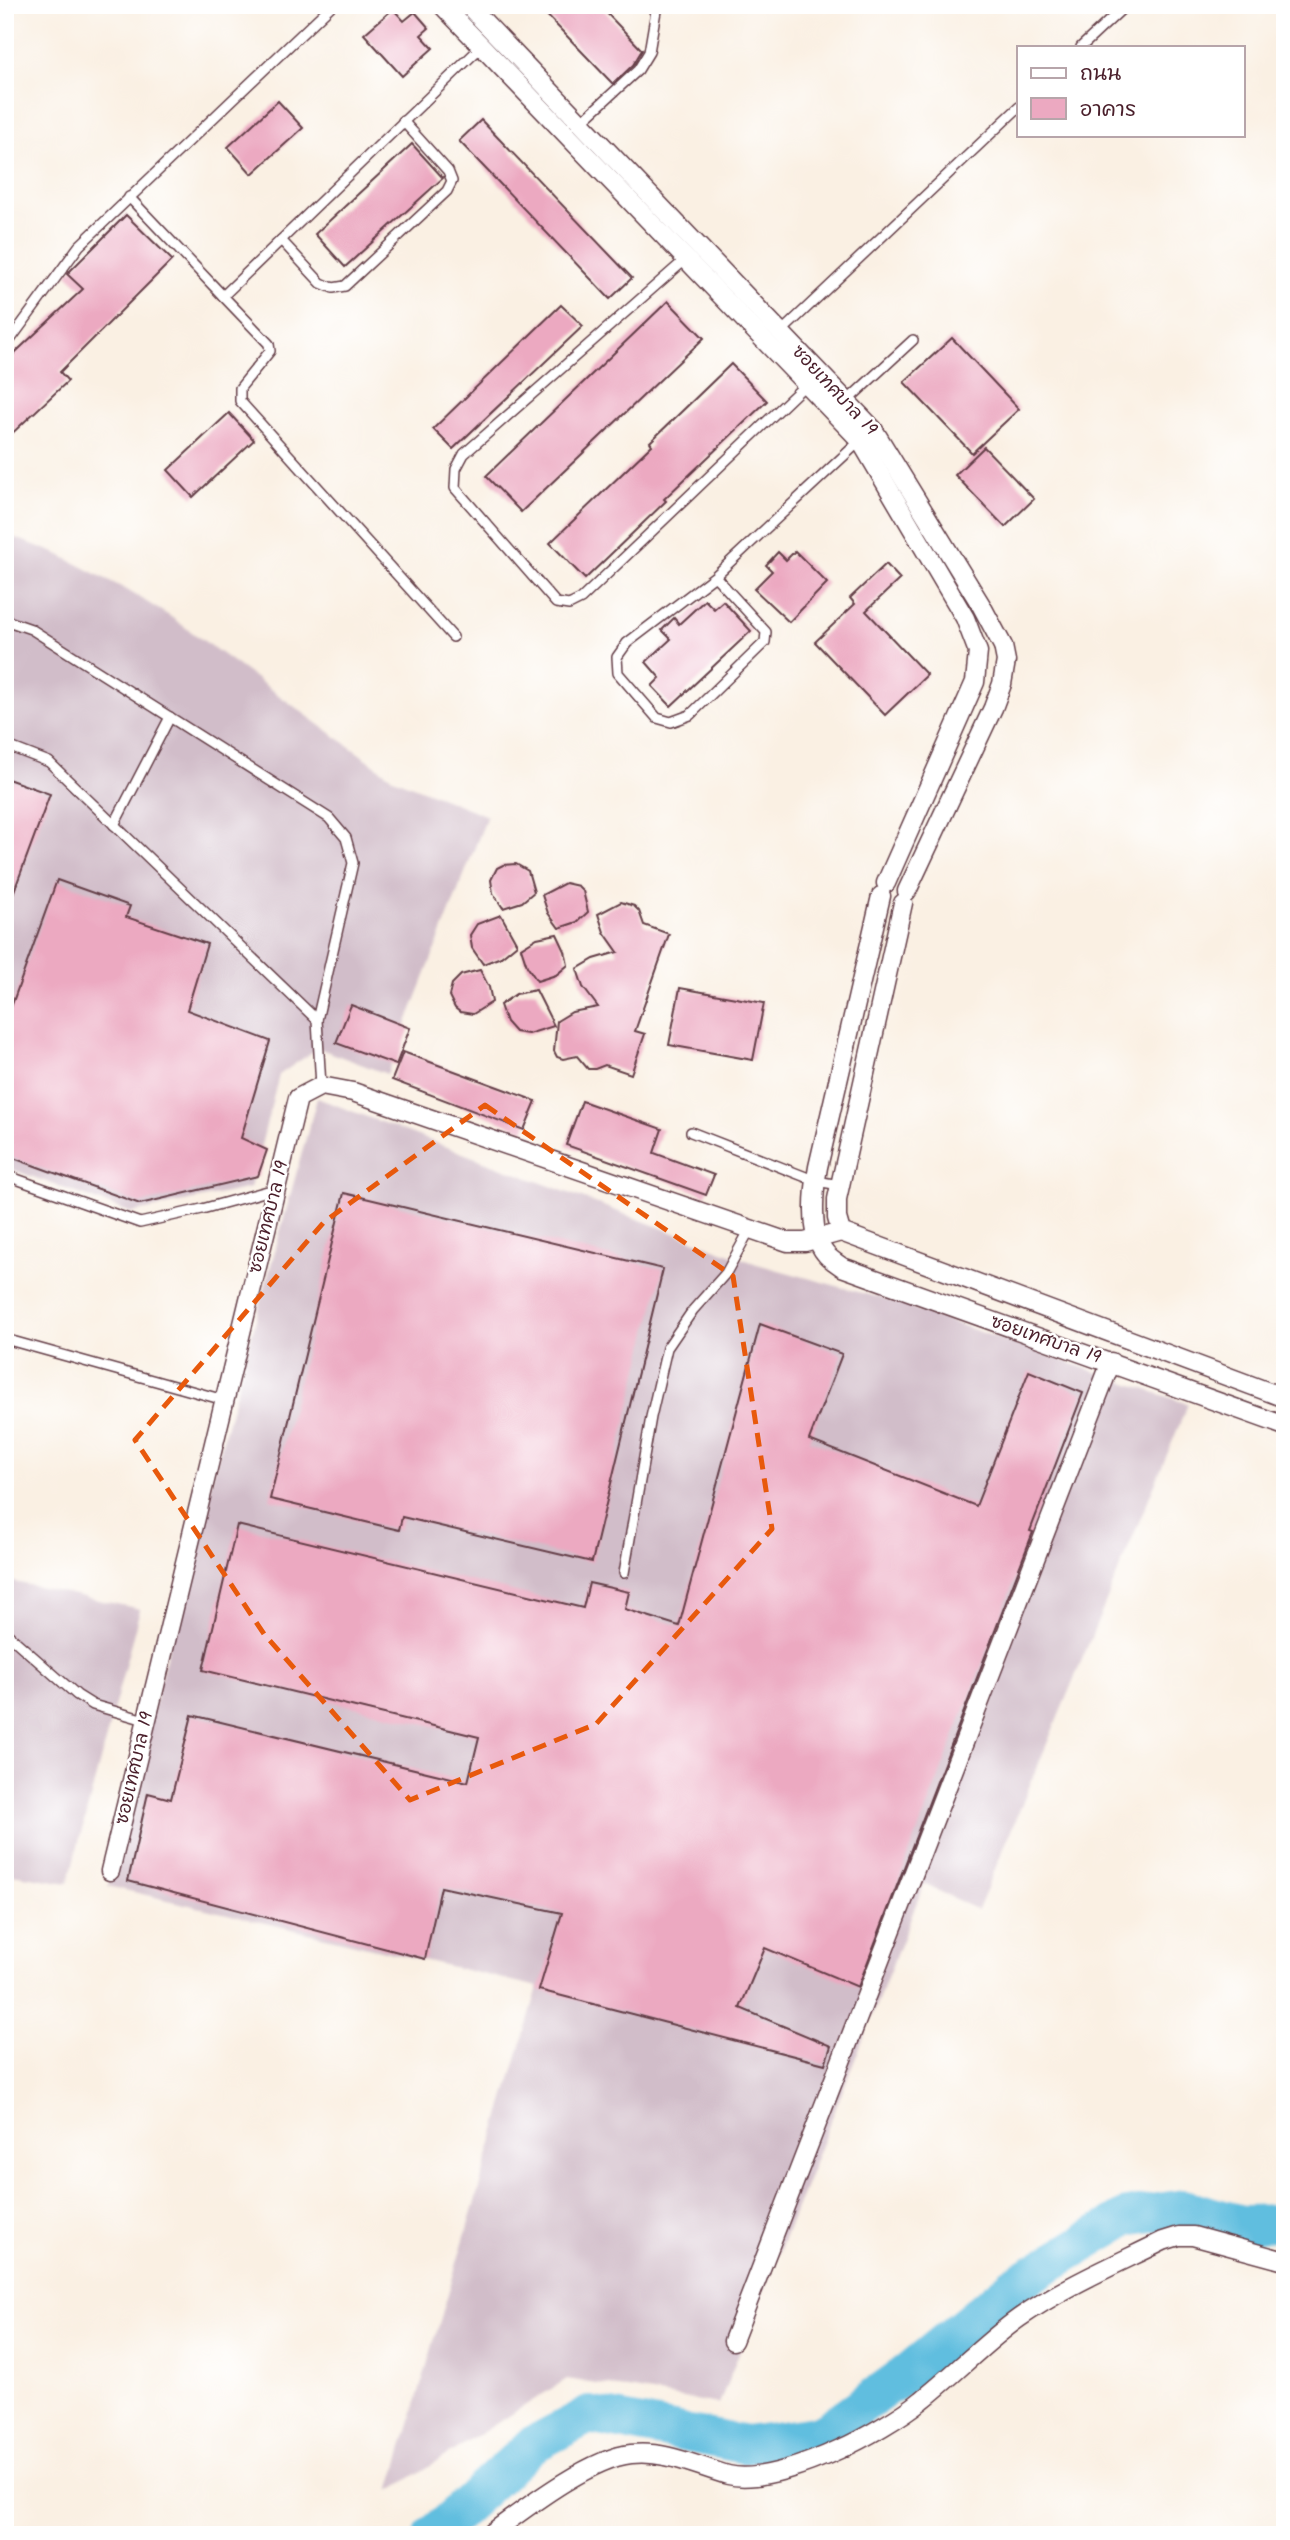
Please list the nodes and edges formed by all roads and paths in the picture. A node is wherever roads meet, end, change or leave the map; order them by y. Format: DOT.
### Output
graph roads {
  1 [pos="332,5"];
  2 [pos="442,5"];
  3 [pos="468,5"];
  4 [pos="657,5"];
  5 [pos="1126,5"];
  6 [pos="496,34"];
  7 [pos="481,46"];
  8 [pos="1082,46"];
  9 [pos="1017,109"];
  10 [pos="403,121"];
  11 [pos="580,122"];
  12 [pos="129,197"];
  13 [pos="281,240"];
  14 [pos="686,259"];
  15 [pos="223,296"];
  16 [pos="775,339"];
  17 [pos="913,340"];
  18 [pos="5,347"];
  19 [pos="806,384"];
  20 [pos="847,401"];
  21 [pos="867,434"];
  22 [pos="954,560"];
  23 [pos="936,570"];
  24 [pos="715,576"];
  25 [pos="5,620"];
  26 [pos="453,637"];
  27 [pos="170,717"];
  28 [pos="5,745"];
  29 [pos="114,825"];
  30 [pos="317,1020"];
  31 [pos="321,1086"];
  32 [pos="691,1132"];
  33 [pos="5,1175"];
  34 [pos="816,1181"];
  35 [pos="840,1185"];
  36 [pos="275,1189"];
  37 [pos="750,1229"];
  38 [pos="841,1232"];
  39 [pos="819,1239"];
  40 [pos="5,1339"];
  41 [pos="1111,1362"];
  42 [pos="1285,1398"];
  43 [pos="224,1400"];
  44 [pos="1285,1426"];
  45 [pos="624,1573"];
  46 [pos="5,1632"];
  47 [pos="145,1720"];
  48 [pos="110,1871"];
  49 [pos="1285,2261"];
  50 [pos="733,2341"];
  51 [pos="489,2535"];
  1 -- 12 [label="lane"];
  2 -- 7 [label="street, ซอยเทศบาล 19"];
  3 -- 6 [label="street, ซอยเทศบาล 19"];
  4 -- 11 [label="lane"];
  5 -- 8 [label="lane"];
  6 -- 7 [label="lane"];
  6 -- 11 [label="street, ซอยเทศบาล 19"];
  7 -- 10 [label="lane"];
  7 -- 14 [label="street, ซอยเทศบาล 19"];
  9 -- 16 [label="lane"];
  10 -- 13 [label="lane"];
  10 -- 13 [label="lane"];
  11 -- 16 [label="street, ซอยเทศบาล 19"];
  12 -- 15 [label="lane"];
  12 -- 18 [label="lane"];
  13 -- 15 [label="lane"];
  14 -- 16 [label="street, ซอยเทศบาล 19"];
  14 -- 19 [label="lane"];
  15 -- 26 [label="lane"];
  16 -- 19 [label="street, ซอยเทศบาล 19"];
  16 -- 20 [label="street, ซอยเทศบาล 19"];
  17 -- 20 [label="lane"];
  19 -- 21 [label="street, ซอยเทศบาล 19"];
  20 -- 21 [label="street, ซอยเทศบาล 19"];
  21 -- 22 [label="street, ซอยเทศบาล 19"];
  21 -- 23 [label="street, ซอยเทศบาล 19"];
  21 -- 24 [label="lane"];
  22 -- 23 [label="street"];
  22 -- 35 [label="street, ซอยเทศบาล 19"];
  23 -- 34 [label="street, ซอยเทศบาล 19"];
  24 -- 24 [label="lane"];
  25 -- 27 [label="lane"];
  27 -- 29 [label="lane"];
  27 -- 30 [label="lane"];
  28 -- 29 [label="lane"];
  29 -- 30 [label="lane"];
  30 -- 31 [label="lane"];
  31 -- 36 [label="street, ซอยเทศบาล 19"];
  31 -- 37 [label="street"];
  32 -- 34 [label="lane"];
  33 -- 36 [label="lane"];
  34 -- 35 [label="lane"];
  34 -- 39 [label="street, ซอยเทศบาล 19"];
  35 -- 38 [label="street, ซอยเทศบาล 19"];
  36 -- 43 [label="street, ซอยเทศบาล 19"];
  37 -- 39 [label="street"];
  37 -- 45 [label="lane"];
  38 -- 39 [label="street"];
  38 -- 42 [label="street, ซอยเทศบาล 19"];
  39 -- 41 [label="street, ซอยเทศบาล 19"];
  40 -- 43 [label="lane"];
  41 -- 44 [label="street, ซอยเทศบาล 19"];
  41 -- 50 [label="street"];
  43 -- 47 [label="street, ซอยเทศบาล 19"];
  46 -- 47 [label="lane"];
  47 -- 48 [label="street, ซอยเทศบาล 19"];
  49 -- 51 [label="street"];
}
